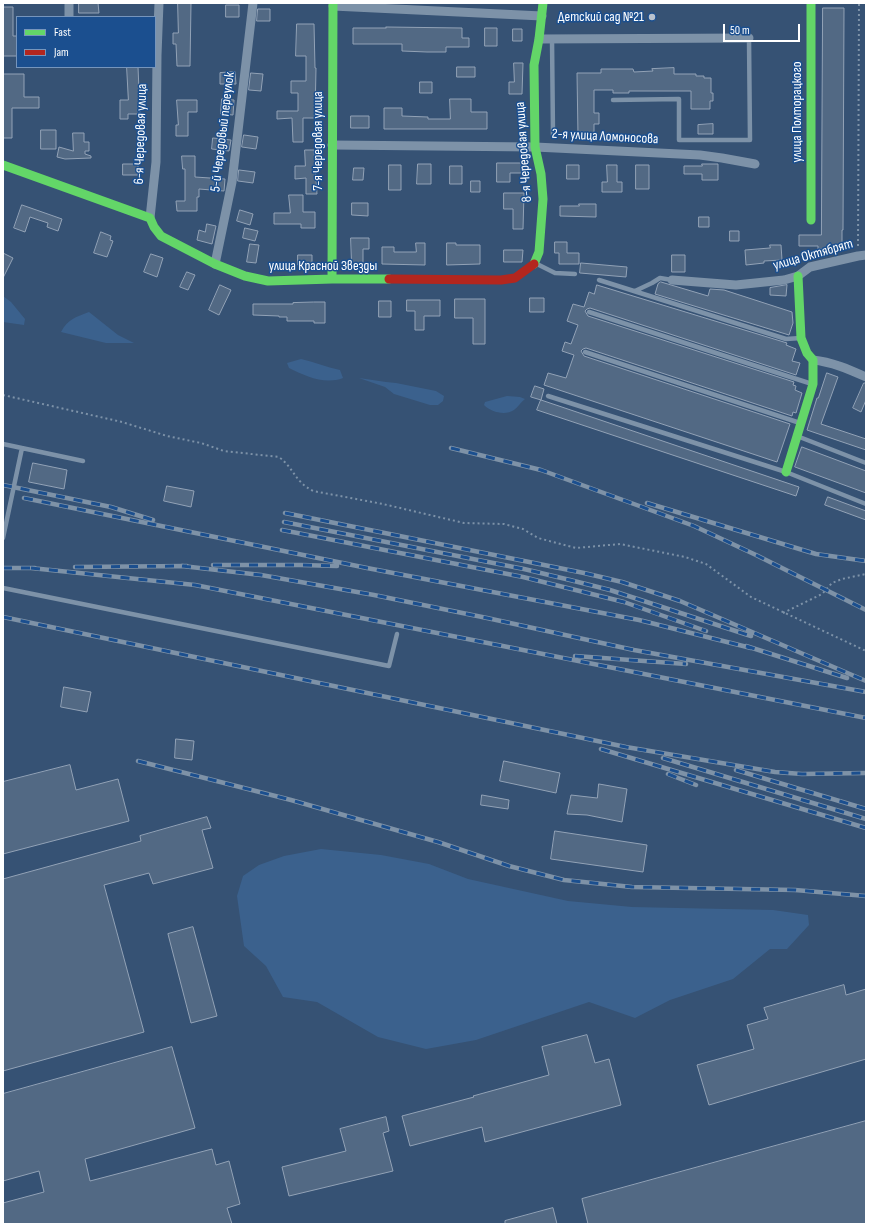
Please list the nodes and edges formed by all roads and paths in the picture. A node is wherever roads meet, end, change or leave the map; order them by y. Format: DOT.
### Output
graph roads {
  1 [pos="69,3"];
  2 [pos="159,3"];
  3 [pos="253,3"];
  4 [pos="544,3"];
  5 [pos="811,3"];
  6 [pos="859,3"];
  7 [pos="333,4"];
  8 [pos="69,16"];
  9 [pos="542,16"];
  10 [pos="749,38"];
  11 [pos="539,39"];
  12 [pos="552,39"];
  13 [pos="613,100"];
  14 [pos="553,135"];
  15 [pos="332,145"];
  16 [pos="535,147"];
  17 [pos="755,164"];
  18 [pos="3,165"];
  19 [pos="150,218"];
  20 [pos="811,220"];
  21 [pos="862,255"];
  22 [pos="535,263"];
  23 [pos="215,264"];
  24 [pos="575,274"];
  25 [pos="798,276"];
  26 [pos="332,279"];
  27 [pos="600,280"];
  28 [pos="672,280"];
  29 [pos="635,291"];
  30 [pos="589,312"];
  31 [pos="801,338"];
  32 [pos="585,352"];
  33 [pos="813,360"];
  34 [pos="866,377"];
  35 [pos="813,384"];
  36 [pos="3,395"];
  37 [pos="548,396"];
  38 [pos="800,424"];
  39 [pos="797,436"];
  40 [pos="3,444"];
  41 [pos="22,448"];
  42 [pos="84,461"];
  43 [pos="866,464"];
  44 [pos="786,472"];
  45 [pos="866,504"];
  46 [pos="3,538"];
  47 [pos="866,574"];
  48 [pos="3,588"];
  49 [pos="783,613"];
  50 [pos="397,634"];
  51 [pos="866,651"];
  1 -- 8 [label="street"];
  2 -- 19 [label="street, 6-я Чередовая улица"];
  3 -- 23 [label="street, 5-й Чередовый переулок"];
  4 -- 9 [label="street, 8-я Чередовая улица"];
  5 -- 20 [label="street, улица Полторацкого"];
  6 -- 21 [label="path"];
  7 -- 9 [label="street"];
  7 -- 15 [label="street, 7-я Чередовая улица"];
  9 -- 11 [label="street, 8-я Чередовая улица"];
  10 -- 12 [label="street"];
  10 -- 13 [label="lane"];
  11 -- 12 [label="street"];
  11 -- 16 [label="street, 8-я Чередовая улица"];
  12 -- 14 [label="lane"];
  15 -- 16 [label="street, 2-я улица Ломоносова"];
  15 -- 26 [label="street, 7-я Чередовая улица"];
  16 -- 17 [label="street, 2-я улица Ломоносова"];
  16 -- 22 [label="street, 8-я Чередовая улица"];
  18 -- 19 [label="street"];
  19 -- 23 [label="street, улица Красной Звезды"];
  21 -- 25 [label="street, улица Октябрят"];
  22 -- 24 [label="lane"];
  22 -- 26 [label="street, улица Красной Звезды"];
  23 -- 26 [label="street, улица Красной Звезды"];
  25 -- 28 [label="street, улица Октябрят"];
  25 -- 31 [label="street"];
  27 -- 29 [label="lane"];
  28 -- 29 [label="lane"];
  29 -- 31 [label="lane"];
  30 -- 35 [label="lane"];
  31 -- 33 [label="street"];
  32 -- 38 [label="lane"];
  33 -- 34 [label="street"];
  33 -- 35 [label="street"];
  35 -- 38 [label="street"];
  36 -- 49 [label="path"];
  37 -- 44 [label="lane"];
  38 -- 39 [label="street"];
  39 -- 43 [label="lane"];
  39 -- 44 [label="street"];
  40 -- 41 [label="lane"];
  41 -- 42 [label="lane"];
  41 -- 46 [label="lane"];
  44 -- 45 [label="lane"];
  47 -- 49 [label="path"];
  48 -- 50 [label="lane"];
  49 -- 51 [label="path"];
}
